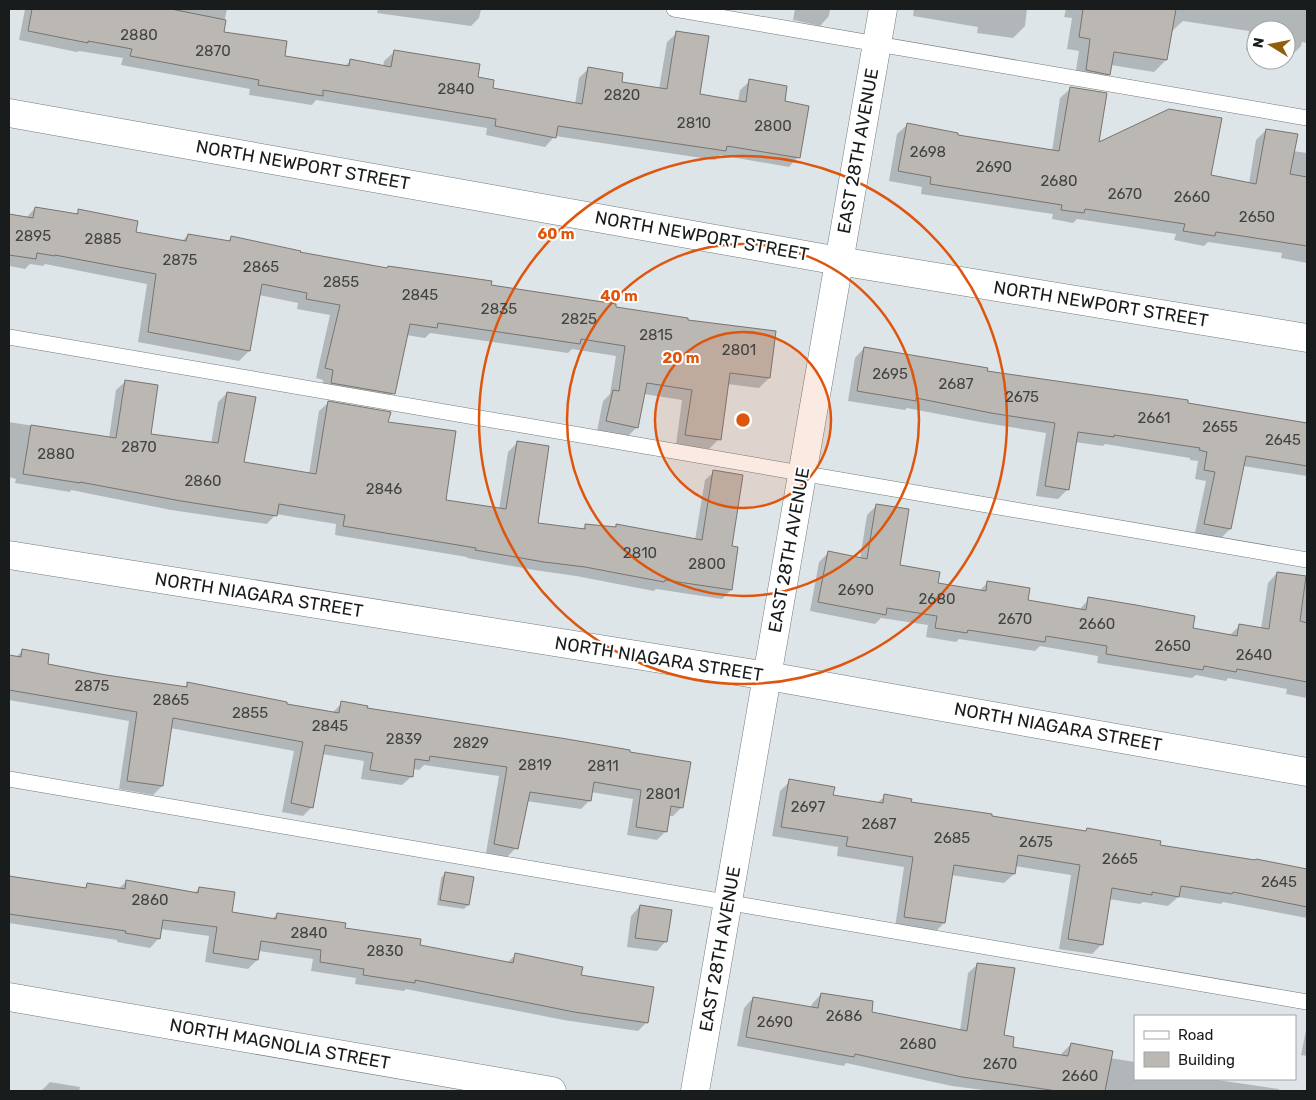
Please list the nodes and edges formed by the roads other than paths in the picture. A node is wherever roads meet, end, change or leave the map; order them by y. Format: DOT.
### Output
graph roads {
  1 [pos="674,9"];
  2 [pos="883,9"];
  3 [pos="877,44"];
  4 [pos="9,113"];
  5 [pos="1307,118"];
  6 [pos="839,261"];
  7 [pos="9,337"];
  8 [pos="1307,338"];
  9 [pos="802,473"];
  10 [pos="9,555"];
  11 [pos="1307,560"];
  12 [pos="768,676"];
  13 [pos="1307,772"];
  14 [pos="9,779"];
  15 [pos="728,903"];
  16 [pos="9,998"];
  17 [pos="1307,1002"];
  18 [pos="552,1091"];
  19 [pos="695,1091"];
  1 -- 3 [label="lane"];
  2 -- 3 [label="street, EAST 28TH AVENUE"];
  3 -- 5 [label="lane"];
  3 -- 6 [label="street, EAST 28TH AVENUE"];
  4 -- 6 [label="street, NORTH NEWPORT STREET"];
  6 -- 8 [label="street, NORTH NEWPORT STREET"];
  6 -- 9 [label="street, EAST 28TH AVENUE"];
  7 -- 9 [label="lane"];
  9 -- 11 [label="lane"];
  9 -- 12 [label="street, EAST 28TH AVENUE"];
  10 -- 12 [label="street, NORTH NIAGARA STREET"];
  12 -- 13 [label="street, NORTH NIAGARA STREET"];
  12 -- 15 [label="street, EAST 28TH AVENUE"];
  14 -- 15 [label="lane"];
  15 -- 17 [label="lane"];
  15 -- 19 [label="street, EAST 28TH AVENUE"];
  16 -- 18 [label="street, NORTH MAGNOLIA STREET"];
}
